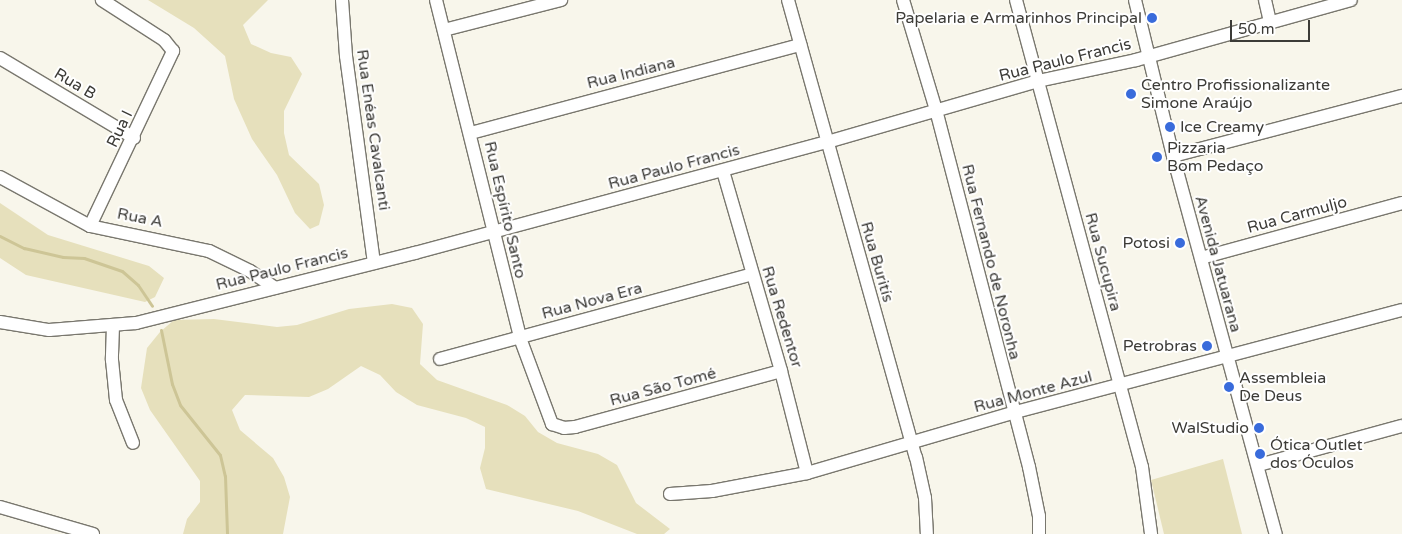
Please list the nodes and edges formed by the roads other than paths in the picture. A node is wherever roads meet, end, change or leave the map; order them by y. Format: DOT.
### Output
graph roads {
  1 [pos="102,0"];
  2 [pos="342,0"];
  3 [pos="436,0"];
  4 [pos="561,0"];
  5 [pos="788,0"];
  6 [pos="903,0"];
  7 [pos="1016,0"];
  8 [pos="1136,0"];
  9 [pos="1265,0"];
  10 [pos="1350,0"];
  11 [pos="1270,21"];
  12 [pos="444,30"];
  13 [pos="800,45"];
  14 [pos="1150,55"];
  15 [pos="0,58"];
  16 [pos="1038,81"];
  17 [pos="1402,96"];
  18 [pos="936,110"];
  19 [pos="471,133"];
  20 [pos="134,138"];
  21 [pos="827,142"];
  22 [pos="1173,156"];
  23 [pos="723,171"];
  24 [pos="0,176"];
  25 [pos="1402,203"];
  26 [pos="90,226"];
  27 [pos="492,233"];
  28 [pos="1201,258"];
  29 [pos="374,263"];
  30 [pos="752,274"];
  31 [pos="275,288"];
  32 [pos="1402,310"];
  33 [pos="0,322"];
  34 [pos="114,326"];
  35 [pos="520,338"];
  36 [pos="1226,357"];
  37 [pos="440,359"];
  38 [pos="781,371"];
  39 [pos="1120,386"];
  40 [pos="1012,413"];
  41 [pos="552,424"];
  42 [pos="1402,426"];
  43 [pos="133,443"];
  44 [pos="911,445"];
  45 [pos="1259,465"];
  46 [pos="806,473"];
  47 [pos="670,494"];
  48 [pos="0,507"];
  49 [pos="93,534"];
  50 [pos="928,534"];
  51 [pos="1039,534"];
  52 [pos="1151,534"];
  53 [pos="1276,534"];
  1 -- 20 [label="street, Rua I"];
  2 -- 29 [label="street, Rua Enéas Cavalcanti"];
  3 -- 12 [label="street, Rua Espírito Santo"];
  4 -- 12 [label="street"];
  5 -- 13 [label="street, Rua Buritís"];
  6 -- 18 [label="street, Rua Fernando de Noronha"];
  7 -- 16 [label="street, Rua Sucupira"];
  8 -- 14 [label="street, Avenida Jatuarana"];
  9 -- 11 [label="street"];
  10 -- 11 [label="street, Rua Paulo Francis"];
  11 -- 14 [label="street, Rua Paulo Francis"];
  12 -- 19 [label="street, Rua Espírito Santo"];
  13 -- 19 [label="street, Rua Indiana"];
  13 -- 21 [label="street, Rua Buritís"];
  14 -- 16 [label="street, Rua Paulo Francis"];
  14 -- 22 [label="street, Avenida Jatuarana"];
  15 -- 20 [label="street, Rua B"];
  16 -- 18 [label="street, Rua Paulo Francis"];
  16 -- 39 [label="street, Rua Sucupira"];
  17 -- 22 [label="street"];
  18 -- 21 [label="street, Rua Paulo Francis"];
  18 -- 40 [label="street, Rua Fernando de Noronha"];
  19 -- 27 [label="street, Rua Espírito Santo"];
  20 -- 26 [label="street, Rua I"];
  21 -- 23 [label="street, Rua Paulo Francis"];
  21 -- 44 [label="street, Rua Buritís"];
  22 -- 28 [label="street, Avenida Jatuarana"];
  23 -- 27 [label="street, Rua Paulo Francis"];
  23 -- 30 [label="street, Rua Redentor"];
  24 -- 26 [label="street, Rua A"];
  25 -- 28 [label="street, Rua Carmuljo"];
  26 -- 31 [label="street, Rua A"];
  27 -- 29 [label="street, Rua Paulo Francis"];
  27 -- 35 [label="street, Rua Espírito Santo"];
  28 -- 36 [label="street, Avenida Jatuarana"];
  29 -- 31 [label="street, Rua Paulo Francis"];
  30 -- 35 [label="street, Rua Nova Era"];
  30 -- 38 [label="street, Rua Redentor"];
  31 -- 34 [label="street, Rua Paulo Francis"];
  32 -- 36 [label="street, Rua Monte Azul"];
  33 -- 34 [label="street, Rua Paulo Francis"];
  34 -- 43 [label="street"];
  35 -- 37 [label="street, Rua Nova Era"];
  35 -- 41 [label="street, Rua Espírito Santo"];
  36 -- 39 [label="street, Rua Monte Azul"];
  36 -- 45 [label="street, Avenida Jatuarana"];
  38 -- 41 [label="street, Rua São Tomé"];
  38 -- 46 [label="street, Rua Redentor"];
  39 -- 40 [label="street, Rua Monte Azul"];
  39 -- 52 [label="street, Rua Sucupira"];
  40 -- 44 [label="street, Rua Monte Azul"];
  40 -- 51 [label="street, Rua Fernando de Noronha"];
  42 -- 45 [label="street"];
  44 -- 46 [label="street, Rua Monte Azul"];
  44 -- 50 [label="street, Rua Buritís"];
  45 -- 53 [label="street, Avenida Jatuarana"];
  46 -- 47 [label="street, Rua Monte Azul"];
  48 -- 49 [label="street"];
}
